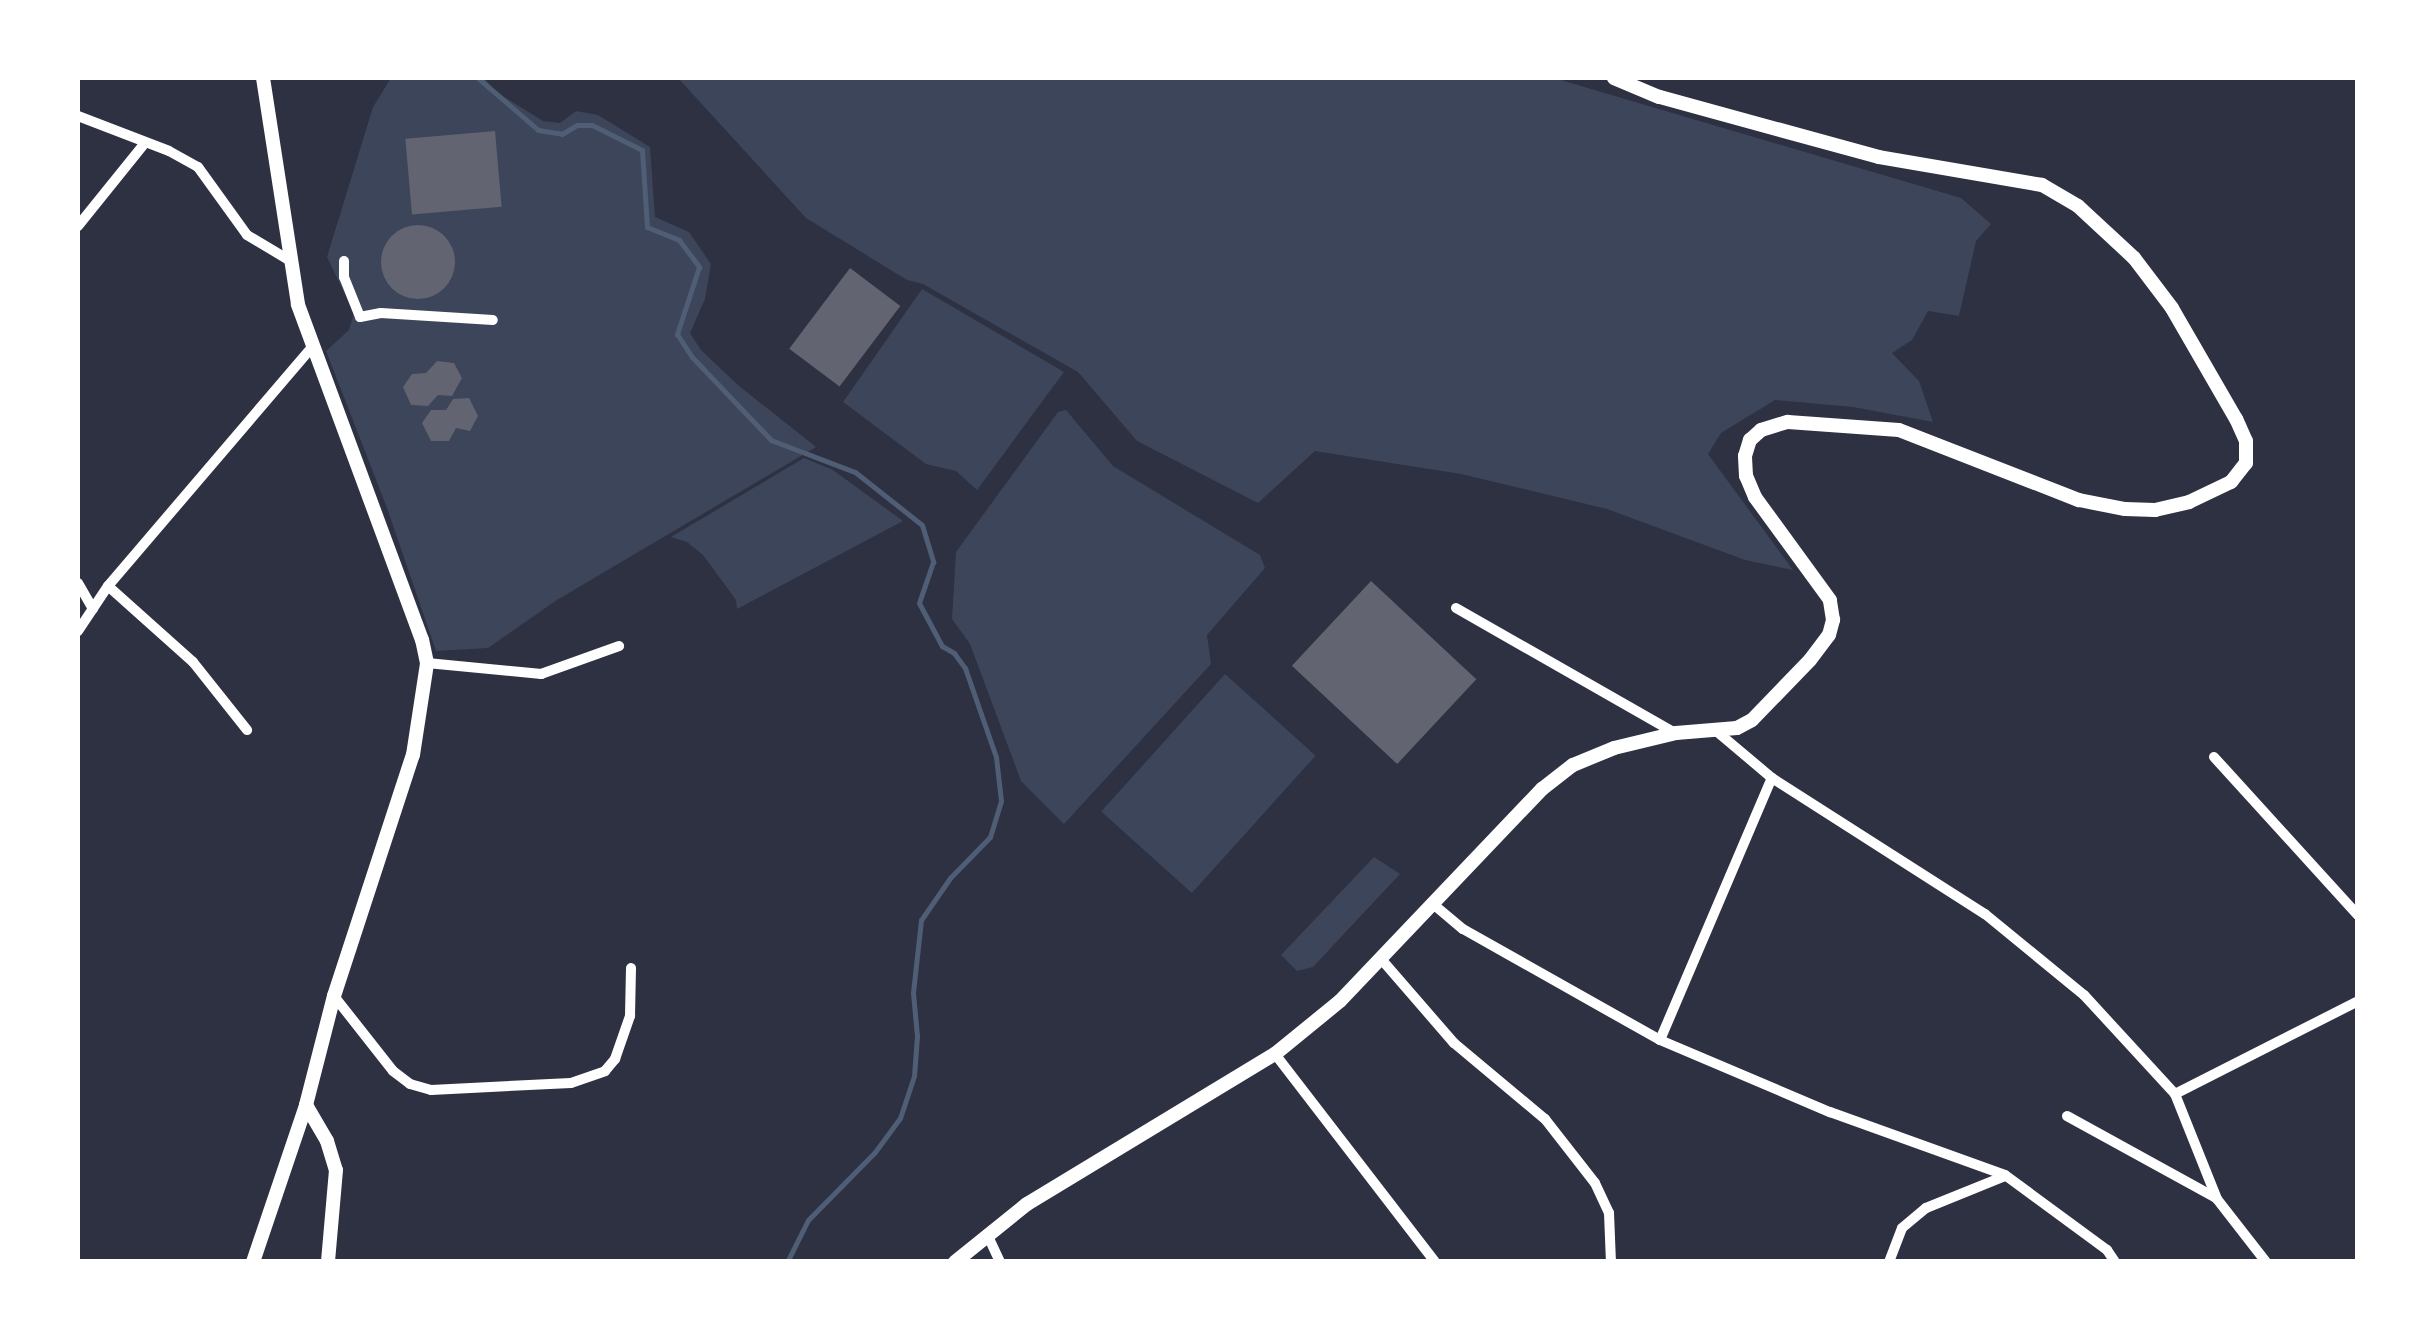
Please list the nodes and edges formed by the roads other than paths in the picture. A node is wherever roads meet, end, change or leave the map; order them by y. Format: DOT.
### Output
graph roads {
  1 [pos="263,78"];
  2 [pos="1614,78"];
  3 [pos="78,116"];
  4 [pos="146,143"];
  5 [pos="78,226"];
  6 [pos="289,260"];
  7 [pos="344,260"];
  8 [pos="493,320"];
  9 [pos="312,347"];
  10 [pos="78,584"];
  11 [pos="108,586"];
  12 [pos="1456,608"];
  13 [pos="93,609"];
  14 [pos="78,631"];
  15 [pos="619,646"];
  16 [pos="426,664"];
  17 [pos="247,730"];
  18 [pos="1716,730"];
  19 [pos="1676,734"];
  20 [pos="2214,757"];
  21 [pos="1772,778"];
  22 [pos="1433,904"];
  23 [pos="2358,915"];
  24 [pos="1382,960"];
  25 [pos="631,968"];
  26 [pos="334,996"];
  27 [pos="2358,1001"];
  28 [pos="1660,1040"];
  29 [pos="1275,1054"];
  30 [pos="2176,1094"];
  31 [pos="306,1104"];
  32 [pos="2066,1116"];
  33 [pos="2006,1175"];
  34 [pos="2217,1199"];
  35 [pos="987,1234"];
  36 [pos="253,1262"];
  37 [pos="328,1262"];
  38 [pos="955,1262"];
  39 [pos="1000,1262"];
  40 [pos="1435,1262"];
  41 [pos="1611,1262"];
  42 [pos="1888,1262"];
  43 [pos="2115,1262"];
  44 [pos="2266,1262"];
  1 -- 6 [label="main road"];
  2 -- 18 [label="main road"];
  3 -- 4 [label="street"];
  4 -- 5 [label="street"];
  4 -- 6 [label="street"];
  6 -- 9 [label="main road"];
  7 -- 8 [label="street"];
  9 -- 11 [label="street"];
  9 -- 16 [label="main road"];
  10 -- 13 [label="street"];
  11 -- 13 [label="street"];
  11 -- 17 [label="street"];
  12 -- 19 [label="street"];
  13 -- 14 [label="street"];
  15 -- 16 [label="street"];
  16 -- 26 [label="main road"];
  18 -- 19 [label="main road"];
  18 -- 21 [label="street"];
  19 -- 22 [label="main road"];
  20 -- 23 [label="street"];
  21 -- 28 [label="street"];
  21 -- 30 [label="street"];
  22 -- 24 [label="main road"];
  22 -- 28 [label="street"];
  24 -- 29 [label="main road"];
  24 -- 41 [label="street"];
  25 -- 26 [label="street"];
  26 -- 31 [label="main road"];
  27 -- 30 [label="street"];
  28 -- 33 [label="street"];
  29 -- 35 [label="main road"];
  29 -- 40 [label="street"];
  30 -- 34 [label="street"];
  31 -- 36 [label="main road"];
  31 -- 37 [label="main road"];
  32 -- 34 [label="street"];
  33 -- 42 [label="street"];
  33 -- 43 [label="street"];
  34 -- 44 [label="street"];
  35 -- 38 [label="main road"];
  35 -- 39 [label="street"];
}
